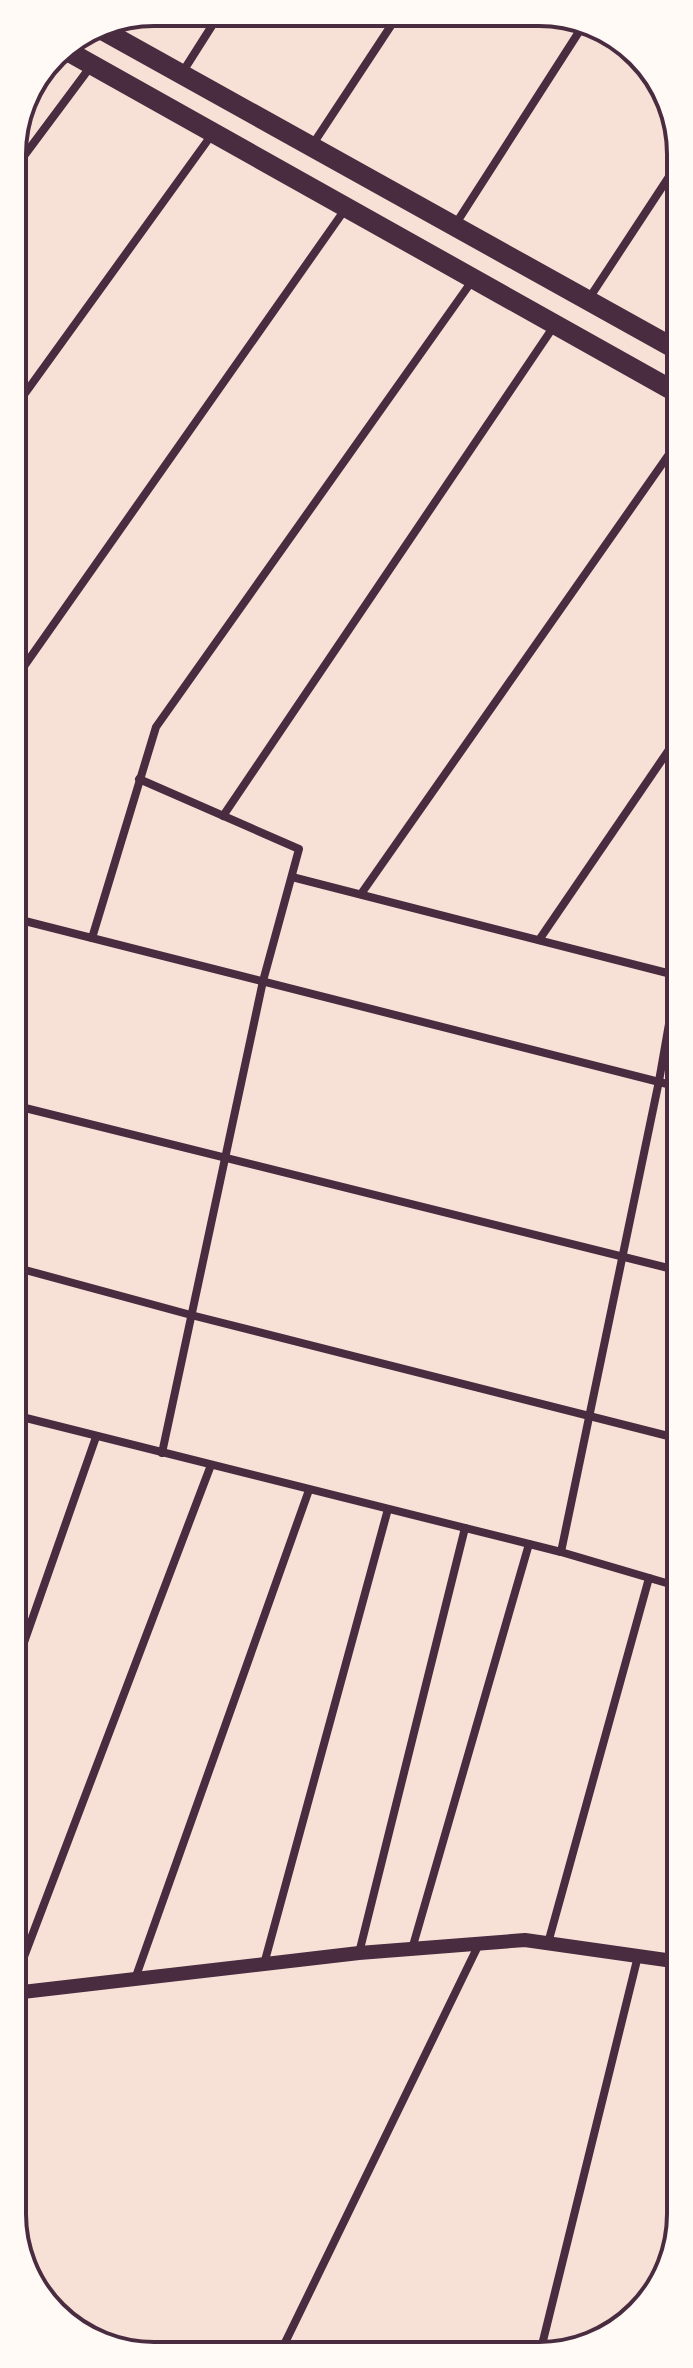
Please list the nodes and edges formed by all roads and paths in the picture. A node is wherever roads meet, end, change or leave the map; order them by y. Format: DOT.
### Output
graph roads {
  1 [pos="212,26"];
  2 [pos="391,26"];
  3 [pos="578,33"];
  4 [pos="110,34"];
  5 [pos="74,55"];
  6 [pos="92,65"];
  7 [pos="181,73"];
  8 [pos="213,133"];
  9 [pos="311,148"];
  10 [pos="26,153"];
  11 [pos="667,180"];
  12 [pos="347,207"];
  13 [pos="455,225"];
  14 [pos="474,277"];
  15 [pos="588,301"];
  16 [pos="554,324"];
  17 [pos="667,344"];
  18 [pos="667,387"];
  19 [pos="26,392"];
  20 [pos="667,457"];
  21 [pos="26,664"];
  22 [pos="667,753"];
  23 [pos="139,779"];
  24 [pos="223,816"];
  25 [pos="292,877"];
  26 [pos="361,894"];
  27 [pos="26,921"];
  28 [pos="92,938"];
  29 [pos="539,940"];
  30 [pos="667,973"];
  31 [pos="263,981"];
  32 [pos="667,1035"];
  33 [pos="659,1081"];
  34 [pos="667,1083"];
  35 [pos="26,1108"];
  36 [pos="225,1157"];
  37 [pos="623,1256"];
  38 [pos="667,1268"];
  39 [pos="26,1270"];
  40 [pos="191,1315"];
  41 [pos="589,1416"];
  42 [pos="26,1418"];
  43 [pos="667,1436"];
  44 [pos="96,1437"];
  45 [pos="162,1453"];
  46 [pos="211,1465"];
  47 [pos="309,1490"];
  48 [pos="388,1509"];
  49 [pos="465,1528"];
  50 [pos="529,1544"];
  51 [pos="561,1552"];
  52 [pos="649,1578"];
  53 [pos="667,1583"];
  54 [pos="26,1637"];
  55 [pos="480,1943"];
  56 [pos="548,1943"];
  57 [pos="412,1949"];
  58 [pos="26,1951"];
  59 [pos="359,1953"];
  60 [pos="638,1956"];
  61 [pos="667,1960"];
  62 [pos="264,1964"];
  63 [pos="135,1979"];
  64 [pos="26,1992"];
  65 [pos="285,2342"];
  66 [pos="543,2342"];
  1 -- 7 [label="street"];
  2 -- 9 [label="street"];
  3 -- 13 [label="street"];
  4 -- 7 [label="main road"];
  5 -- 6 [label="main road"];
  6 -- 8 [label="main road"];
  6 -- 10 [label="street"];
  7 -- 9 [label="main road"];
  8 -- 12 [label="main road"];
  8 -- 19 [label="street"];
  9 -- 13 [label="main road"];
  11 -- 15 [label="street"];
  12 -- 14 [label="main road"];
  12 -- 21 [label="street"];
  13 -- 15 [label="main road"];
  14 -- 16 [label="main road"];
  14 -- 23 [label="street"];
  15 -- 17 [label="main road"];
  16 -- 18 [label="main road"];
  16 -- 24 [label="street"];
  20 -- 26 [label="street"];
  22 -- 29 [label="street"];
  23 -- 24 [label="street"];
  23 -- 28 [label="street"];
  24 -- 25 [label="street"];
  25 -- 26 [label="street"];
  25 -- 31 [label="street"];
  26 -- 29 [label="street"];
  27 -- 28 [label="street"];
  28 -- 31 [label="street"];
  29 -- 30 [label="street"];
  31 -- 33 [label="street"];
  31 -- 36 [label="street"];
  32 -- 33 [label="street"];
  33 -- 34 [label="street"];
  33 -- 37 [label="street"];
  35 -- 36 [label="street"];
  36 -- 37 [label="street"];
  36 -- 40 [label="street"];
  37 -- 38 [label="street"];
  37 -- 41 [label="street"];
  39 -- 40 [label="street"];
  40 -- 41 [label="street"];
  40 -- 45 [label="street"];
  41 -- 43 [label="street"];
  41 -- 51 [label="street"];
  42 -- 44 [label="street"];
  44 -- 45 [label="street"];
  44 -- 54 [label="street"];
  45 -- 46 [label="street"];
  46 -- 47 [label="street"];
  46 -- 58 [label="street"];
  47 -- 48 [label="street"];
  47 -- 63 [label="street"];
  48 -- 49 [label="street"];
  48 -- 62 [label="street"];
  49 -- 50 [label="street"];
  49 -- 59 [label="street"];
  50 -- 51 [label="street"];
  50 -- 57 [label="street"];
  51 -- 52 [label="street"];
  52 -- 53 [label="street"];
  52 -- 56 [label="street"];
  55 -- 56 [label="street"];
  55 -- 57 [label="street"];
  55 -- 65 [label="street"];
  56 -- 60 [label="street"];
  57 -- 59 [label="street"];
  59 -- 62 [label="street"];
  60 -- 61 [label="street"];
  60 -- 66 [label="street"];
  62 -- 63 [label="street"];
  63 -- 64 [label="street"];
}
